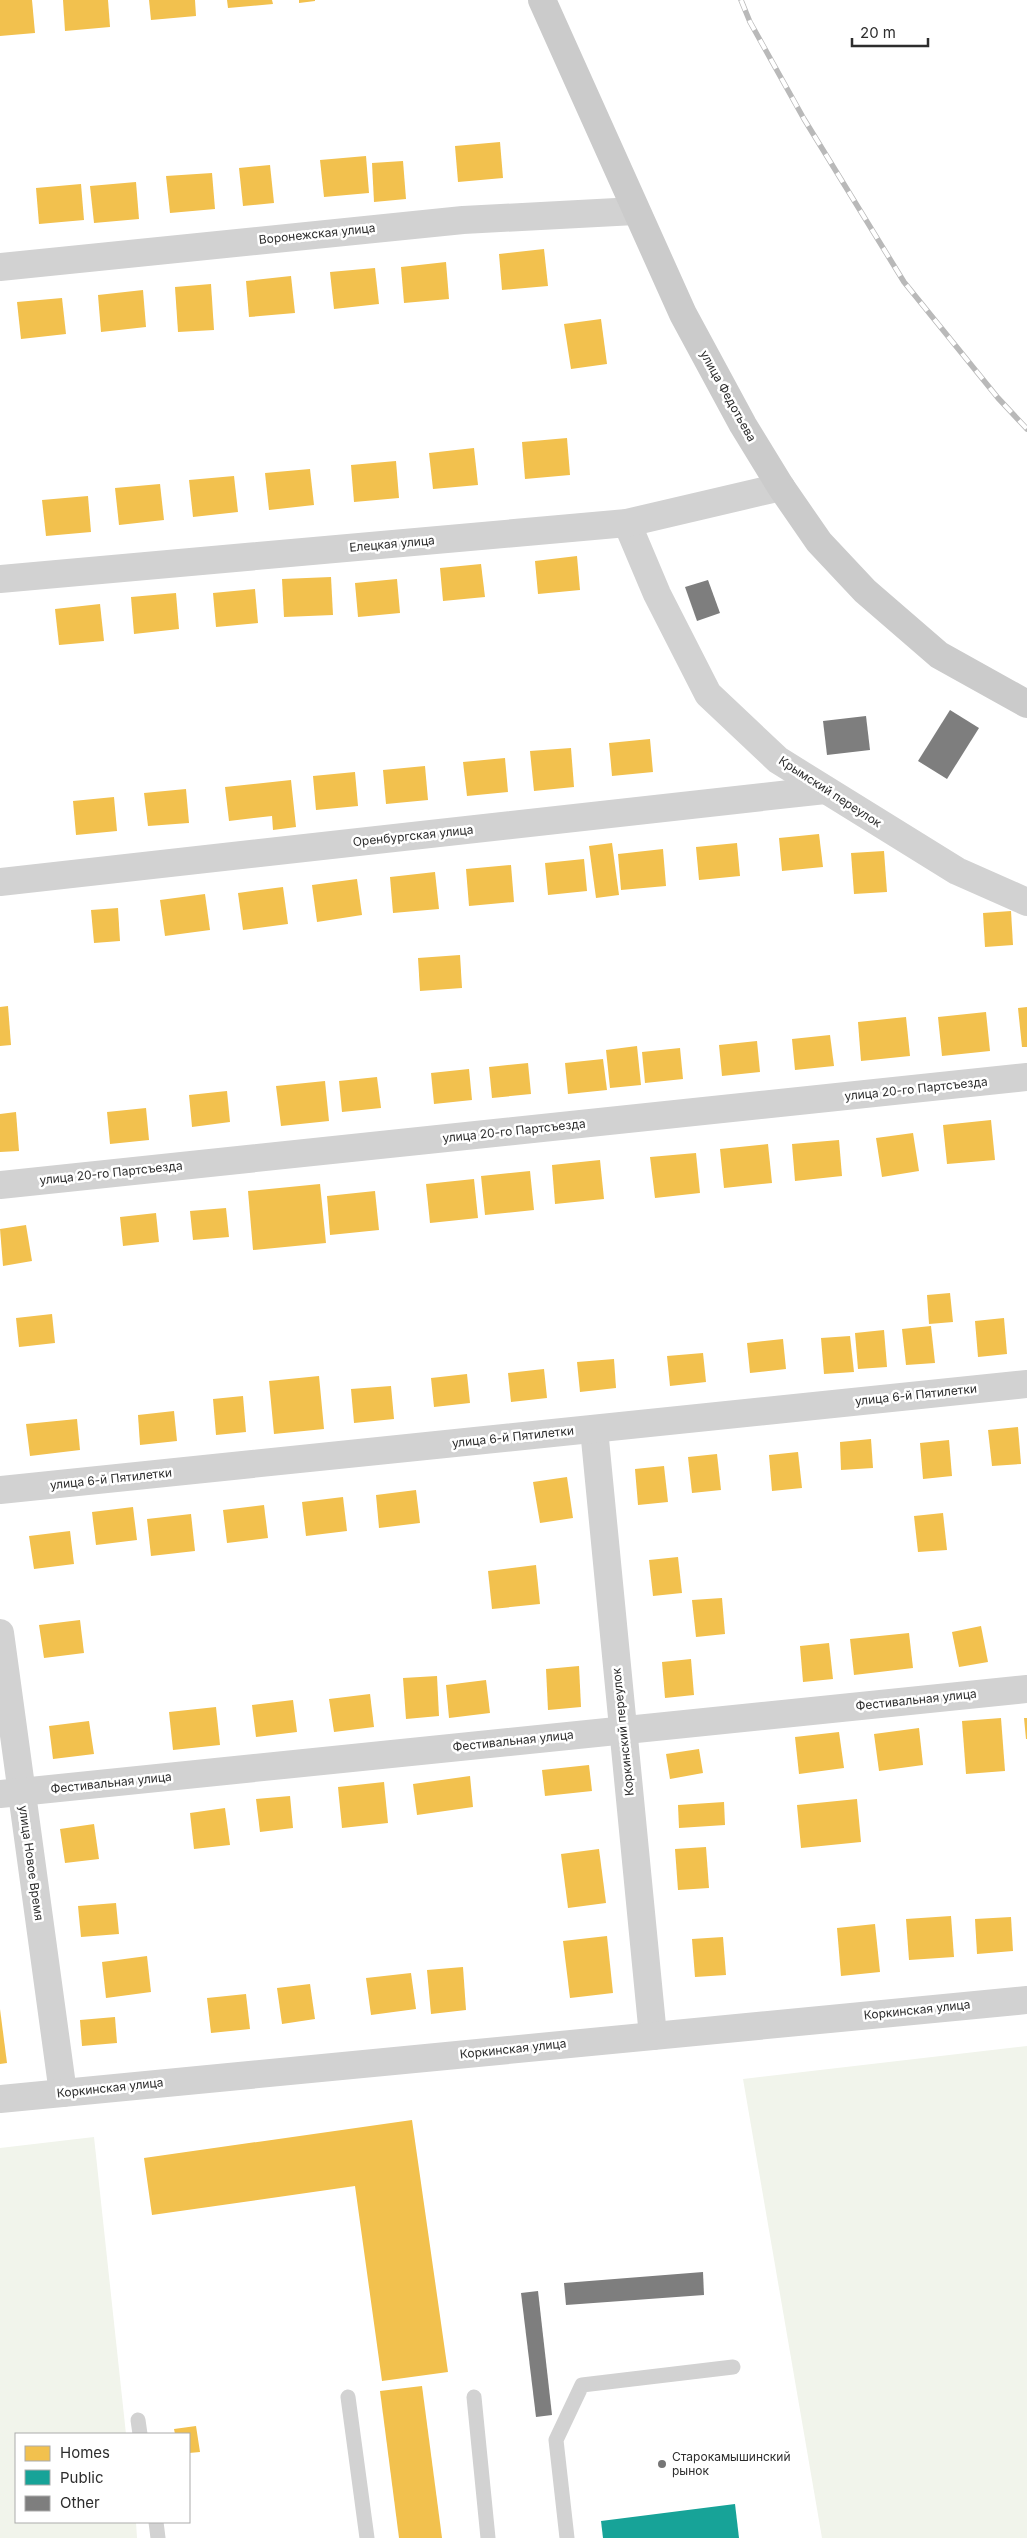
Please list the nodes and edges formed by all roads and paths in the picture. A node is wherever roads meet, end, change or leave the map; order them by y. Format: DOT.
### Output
graph roads {
  1 [pos="542,0"];
  2 [pos="635,211"];
  3 [pos="0,267"];
  4 [pos="781,487"];
  5 [pos="627,523"];
  6 [pos="0,579"];
  7 [pos="1027,704"];
  8 [pos="825,790"];
  9 [pos="0,882"];
  10 [pos="1027,902"];
  11 [pos="1027,1078"];
  12 [pos="0,1185"];
  13 [pos="1027,1384"];
  14 [pos="594,1429"];
  15 [pos="0,1490"];
  16 [pos="0,1633"];
  17 [pos="1027,1689"];
  18 [pos="623,1730"];
  19 [pos="11,1793"];
  20 [pos="1027,2000"];
  21 [pos="653,2036"];
  22 [pos="63,2093"];
  23 [pos="0,2099"];
  24 [pos="733,2367"];
  25 [pos="348,2397"];
  26 [pos="474,2398"];
  27 [pos="156,2523"];
  28 [pos="158,2538"];
  29 [pos="367,2538"];
  30 [pos="488,2538"];
  31 [pos="567,2538"];
  1 -- 2 [label="main road, улица Федотьева"];
  2 -- 3 [label="street, Воронежская улица"];
  2 -- 4 [label="main road, улица Федотьева"];
  4 -- 5 [label="street, Елецкая улица"];
  4 -- 7 [label="main road, улица Федотьева"];
  5 -- 6 [label="street, Елецкая улица"];
  5 -- 8 [label="street, Крымский переулок"];
  8 -- 9 [label="street, Оренбургская улица"];
  8 -- 10 [label="street, Крымский переулок"];
  11 -- 12 [label="street, улица 20-го Партсъезда"];
  13 -- 14 [label="street, улица 6-й Пятилетки"];
  14 -- 15 [label="street, улица 6-й Пятилетки"];
  14 -- 18 [label="street, Коркинский переулок"];
  16 -- 19 [label="street, улица Новое Время"];
  17 -- 18 [label="street, Фестивальная улица"];
  18 -- 19 [label="street, Фестивальная улица"];
  18 -- 21 [label="street, Коркинский переулок"];
  19 -- 22 [label="street, улица Новое Время"];
  20 -- 21 [label="street, Коркинская улица"];
  21 -- 22 [label="street, Коркинская улица"];
  22 -- 23 [label="street, Коркинская улица"];
  24 -- 31 [label="lane"];
  25 -- 29 [label="lane"];
  26 -- 30 [label="lane"];
  27 -- 28 [label="lane"];
}
